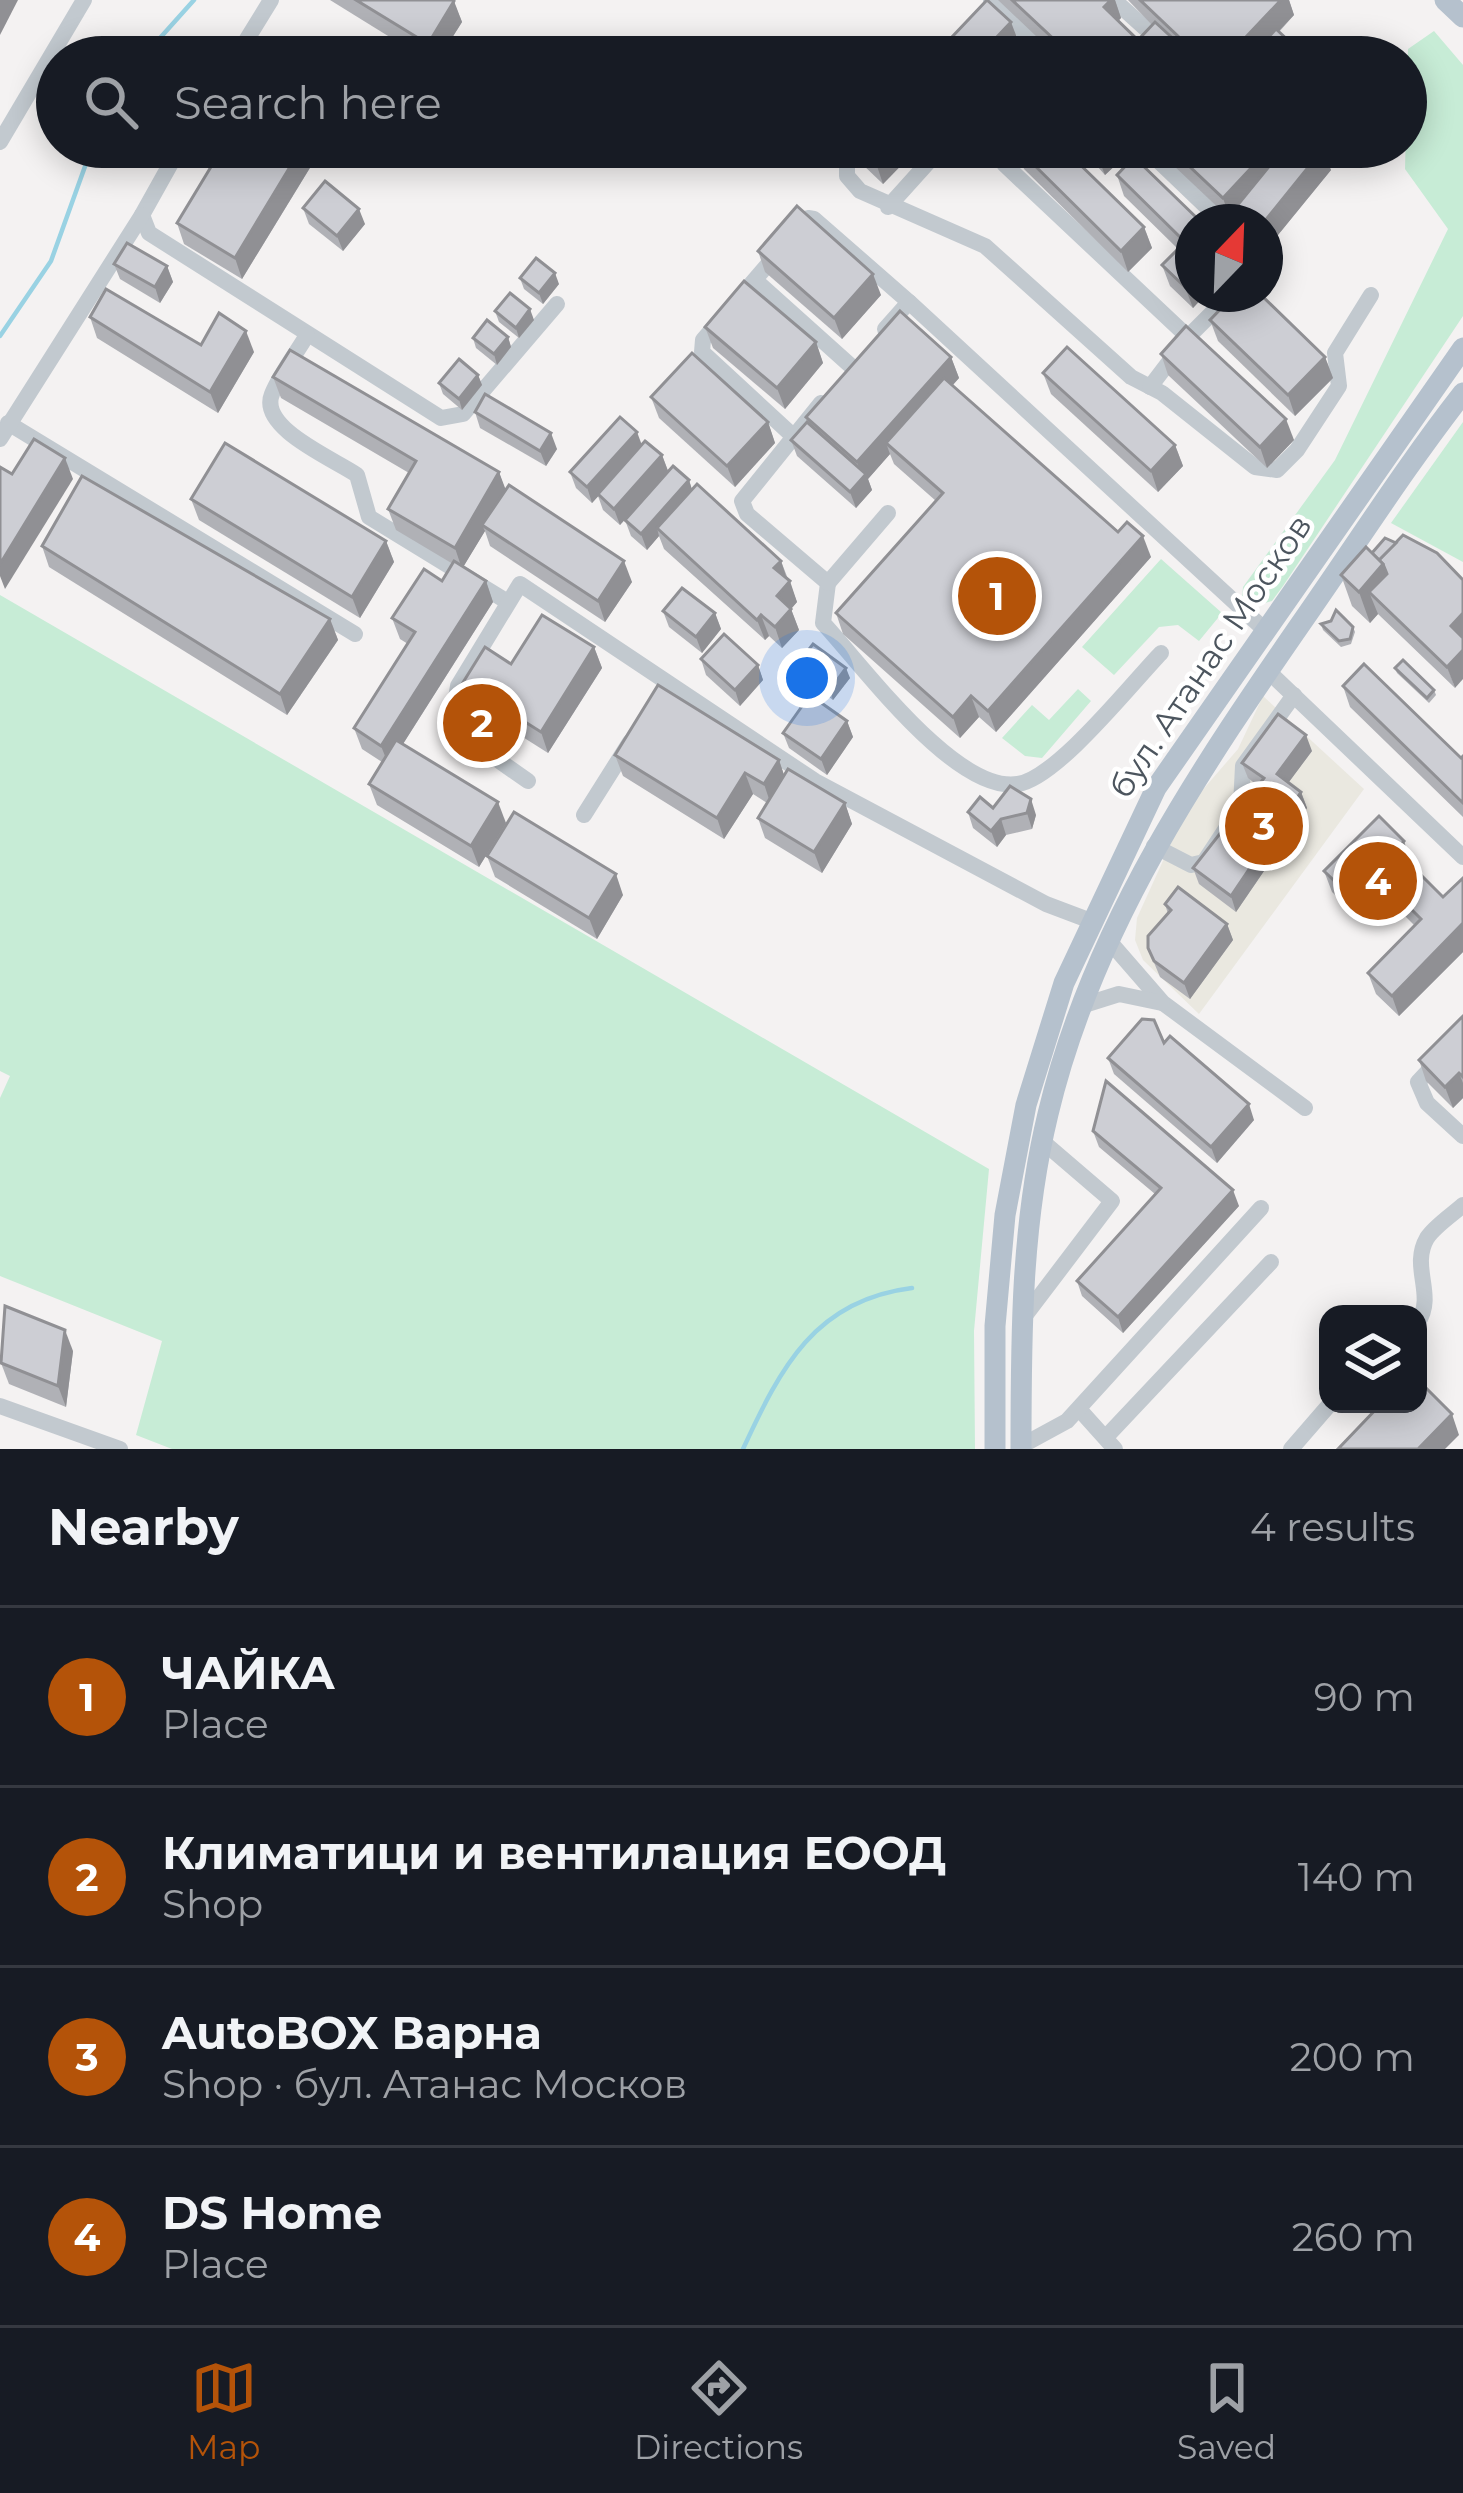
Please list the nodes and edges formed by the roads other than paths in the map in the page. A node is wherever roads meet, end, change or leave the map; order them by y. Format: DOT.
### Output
graph roads {
  1 [pos="85,0"];
  2 [pos="272,0"];
  3 [pos="1114,0"];
  4 [pos="1445,0"];
  5 [pos="987,5"];
  6 [pos="1463,17"];
  7 [pos="1144,28"];
  8 [pos="63,36"];
  9 [pos="249,36"];
  10 [pos="1027,36"];
  11 [pos="36,82"];
  12 [pos="0,142"];
  13 [pos="168,168"];
  14 [pos="847,168"];
  15 [pos="923,168"];
  16 [pos="1008,168"];
  17 [pos="1166,168"];
  18 [pos="1204,204"];
  19 [pos="888,207"];
  20 [pos="142,215"];
  21 [pos="754,280"];
  22 [pos="1371,296"];
  23 [pos="909,302"];
  24 [pos="556,304"];
  25 [pos="1213,312"];
  26 [pos="307,335"];
  27 [pos="1187,337"];
  28 [pos="1463,347"];
  29 [pos="862,355"];
  30 [pos="1150,387"];
  31 [pos="1463,394"];
  32 [pos="4,431"];
  33 [pos="793,436"];
  34 [pos="888,514"];
  35 [pos="828,583"];
  36 [pos="506,601"];
  37 [pos="1266,631"];
  38 [pos="356,634"];
  39 [pos="1161,653"];
  40 [pos="1274,661"];
  41 [pos="668,680"];
  42 [pos="1294,695"];
  43 [pos="656,700"];
  44 [pos="644,719"];
  45 [pos="528,781"];
  46 [pos="584,815"];
  47 [pos="1154,846"];
  48 [pos="1463,857"];
  49 [pos="1091,921"];
  50 [pos="1110,942"];
  51 [pos="1163,1003"];
  52 [pos="1084,1005"];
  53 [pos="1463,1034"];
  54 [pos="1305,1108"];
  55 [pos="1463,1136"];
  56 [pos="1042,1141"];
  57 [pos="1463,1204"];
  58 [pos="1261,1208"];
  59 [pos="1271,1262"];
  60 [pos="1426,1305"];
  61 [pos="1021,1321"];
  62 [pos="0,1406"];
  63 [pos="1078,1408"];
  64 [pos="1322,1413"];
  65 [pos="1111,1442"];
  66 [pos="110,1447"];
  67 [pos="1021,1448"];
  68 [pos="995,1449"];
  69 [pos="1291,1449"];
  1 -- 8 [label="street"];
  2 -- 9 [label="street"];
  3 -- 7 [label="street"];
  4 -- 6 [label="main road"];
  5 -- 10 [label="street"];
  11 -- 12 [label="street"];
  13 -- 20 [label="street"];
  14 -- 19 [label="street"];
  15 -- 19 [label="street"];
  16 -- 27 [label="street"];
  17 -- 18 [label="street"];
  19 -- 30 [label="street"];
  20 -- 26 [label="street"];
  20 -- 32 [label="street"];
  21 -- 23 [label="street"];
  21 -- 29 [label="street"];
  21 -- 33 [label="street"];
  22 -- 30 [label="street"];
  23 -- 29 [label="street"];
  23 -- 37 [label="street"];
  24 -- 26 [label="street"];
  25 -- 27 [label="street"];
  26 -- 36 [label="street"];
  27 -- 30 [label="street"];
  28 -- 37 [label="main road, бул. Атанас Москов"];
  29 -- 33 [label="street"];
  31 -- 40 [label="main road, бул. Атанас Москов"];
  32 -- 38 [label="street"];
  33 -- 35 [label="street"];
  34 -- 35 [label="street"];
  35 -- 39 [label="street"];
  36 -- 41 [label="street"];
  36 -- 45 [label="street"];
  37 -- 40 [label="main road"];
  37 -- 49 [label="main road, бул. Атанас Москов"];
  40 -- 42 [label="street"];
  40 -- 47 [label="main road, бул. Атанас Москов"];
  41 -- 43 [label="street"];
  41 -- 49 [label="street"];
  42 -- 47 [label="street"];
  42 -- 48 [label="street"];
  44 -- 46 [label="street"];
  47 -- 50 [label="main road, бул. Атанас Москов"];
  49 -- 68 [label="main road, бул. Атанас Москов"];
  50 -- 51 [label="street"];
  50 -- 52 [label="main road, бул. Атанас Москов"];
  51 -- 52 [label="street"];
  51 -- 54 [label="street"];
  52 -- 56 [label="main road, бул. Атанас Москов"];
  53 -- 55 [label="street"];
  56 -- 61 [label="main road, бул. Атанас Москов"];
  56 -- 61 [label="street"];
  57 -- 60 [label="street"];
  58 -- 63 [label="street"];
  59 -- 65 [label="street"];
  61 -- 67 [label="main road, бул. Атанас Москов"];
  62 -- 66 [label="street"];
  63 -- 65 [label="street"];
  63 -- 67 [label="street"];
  64 -- 69 [label="street"];
}
